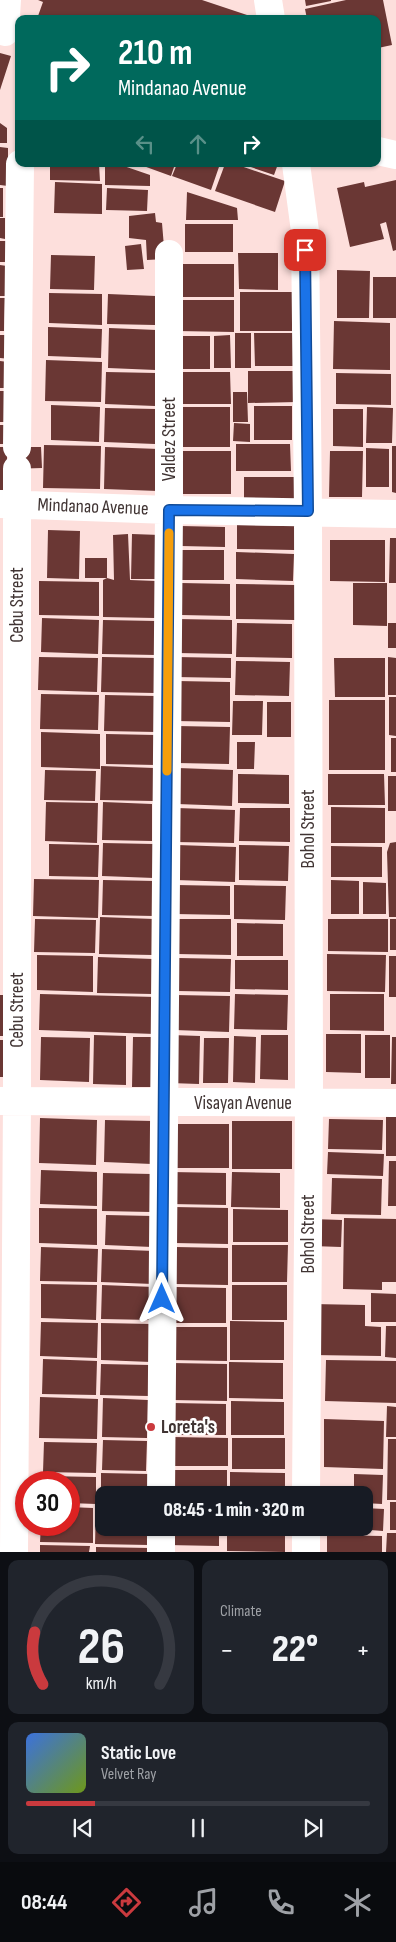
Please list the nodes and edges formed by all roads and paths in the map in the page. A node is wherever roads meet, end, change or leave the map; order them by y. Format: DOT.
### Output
graph roads {
  1 [pos="7,0"];
  2 [pos="8,32"];
  3 [pos="381,152"];
  4 [pos="396,155"];
  5 [pos="20,167"];
  6 [pos="296,167"];
  7 [pos="169,254"];
  8 [pos="8,504"];
  9 [pos="169,510"];
  10 [pos="308,511"];
  11 [pos="396,514"];
  12 [pos="9,1101"];
  13 [pos="163,1102"];
  14 [pos="309,1103"];
  15 [pos="396,1103"];
  16 [pos="161,1486"];
  17 [pos="306,1486"];
  18 [pos="161,1536"];
  19 [pos="306,1536"];
  20 [pos="14,1552"];
  21 [pos="161,1552"];
  22 [pos="306,1552"];
  1 -- 2 [label="street"];
  3 -- 4 [label="street"];
  5 -- 8 [label="street, Cebu Street"];
  6 -- 10 [label="street, Bohol Street"];
  7 -- 9 [label="street, Valdez Street"];
  8 -- 9 [label="street, Mindanao Avenue"];
  8 -- 12 [label="street, Cebu Street"];
  9 -- 10 [label="street, Mindanao Avenue"];
  9 -- 13 [label="street, Valdez Street"];
  10 -- 11 [label="street, Mindanao Avenue"];
  10 -- 14 [label="street, Bohol Street"];
  12 -- 13 [label="street, Visayan Avenue"];
  12 -- 20 [label="street, Cebu Street"];
  13 -- 14 [label="street, Visayan Avenue"];
  13 -- 16 [label="street, Valdez Street"];
  14 -- 15 [label="street, Visayan Avenue"];
  14 -- 17 [label="street, Bohol Street"];
  18 -- 21 [label="street"];
  19 -- 22 [label="street"];
}
